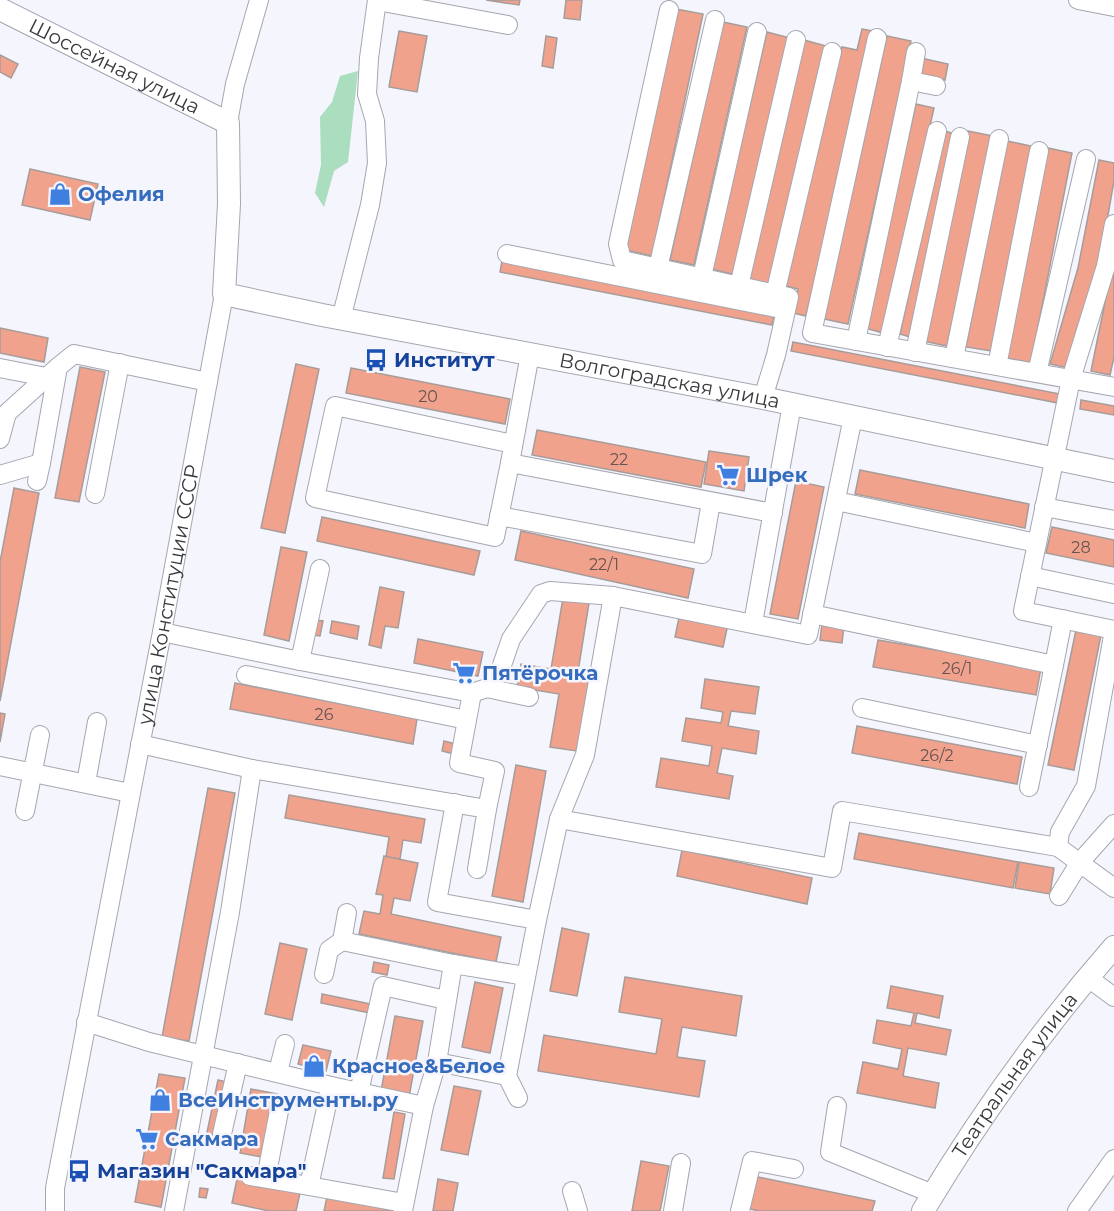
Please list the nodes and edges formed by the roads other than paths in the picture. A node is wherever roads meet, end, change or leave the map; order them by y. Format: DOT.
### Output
graph roads {
  1 [pos="259,0"];
  2 [pos="377,0"];
  3 [pos="1078,0"];
  4 [pos="1114,7"];
  5 [pos="0,9"];
  6 [pos="669,10"];
  7 [pos="715,20"];
  8 [pos="508,26"];
  9 [pos="757,32"];
  10 [pos="877,38"];
  11 [pos="796,40"];
  12 [pos="832,52"];
  13 [pos="916,52"];
  14 [pos="911,81"];
  15 [pos="936,86"];
  16 [pos="228,123"];
  17 [pos="937,131"];
  18 [pos="960,137"];
  19 [pos="999,140"];
  20 [pos="1039,151"];
  21 [pos="1086,159"];
  22 [pos="1114,224"];
  23 [pos="507,254"];
  24 [pos="658,268"];
  25 [pos="702,278"];
  26 [pos="739,286"];
  27 [pos="224,294"];
  28 [pos="775,294"];
  29 [pos="786,310"];
  30 [pos="341,319"];
  31 [pos="856,341"];
  32 [pos="887,347"];
  33 [pos="915,352"];
  34 [pos="530,354"];
  35 [pos="954,358"];
  36 [pos="120,363"];
  37 [pos="997,366"];
  38 [pos="0,368"];
  39 [pos="52,372"];
  40 [pos="1037,373"];
  41 [pos="1071,379"];
  42 [pos="208,382"];
  43 [pos="1114,387"];
  44 [pos="764,398"];
  45 [pos="792,404"];
  46 [pos="853,417"];
  47 [pos="0,439"];
  48 [pos="513,444"];
  49 [pos="1054,459"];
  50 [pos="510,463"];
  51 [pos="1114,471"];
  52 [pos="0,475"];
  53 [pos="95,494"];
  54 [pos="836,501"];
  55 [pos="711,502"];
  56 [pos="1044,507"];
  57 [pos="773,513"];
  58 [pos="499,516"];
  59 [pos="1114,520"];
  60 [pos="1037,543"];
  61 [pos="320,569"];
  62 [pos="1030,576"];
  63 [pos="1114,594"];
  64 [pos="614,596"];
  65 [pos="812,614"];
  66 [pos="1063,620"];
  67 [pos="753,623"];
  68 [pos="162,632"];
  69 [pos="300,661"];
  70 [pos="1054,665"];
  71 [pos="246,675"];
  72 [pos="480,691"];
  73 [pos="528,697"];
  74 [pos="862,708"];
  75 [pos="466,720"];
  76 [pos="97,722"];
  77 [pos="40,735"];
  78 [pos="140,744"];
  79 [pos="1038,745"];
  80 [pos="0,766"];
  81 [pos="252,769"];
  82 [pos="33,772"];
  83 [pos="86,783"];
  84 [pos="1029,787"];
  85 [pos="130,793"];
  86 [pos="455,803"];
  87 [pos="487,808"];
  88 [pos="25,811"];
  89 [pos="559,819"];
  90 [pos="1114,824"];
  91 [pos="1058,847"];
  92 [pos="1080,862"];
  93 [pos="477,869"];
  94 [pos="1114,888"];
  95 [pos="1059,896"];
  96 [pos="347,913"];
  97 [pos="537,920"];
  98 [pos="342,941"];
  99 [pos="1114,947"];
  100 [pos="453,964"];
  101 [pos="324,974"];
  102 [pos="525,976"];
  103 [pos="1088,977"];
  104 [pos="1114,997"];
  105 [pos="446,1000"];
  106 [pos="86,1022"];
  107 [pos="285,1044"];
  108 [pos="202,1054"];
  109 [pos="437,1062"];
  110 [pos="238,1063"];
  111 [pos="278,1072"];
  112 [pos="507,1076"];
  113 [pos="331,1086"];
  114 [pos="359,1092"];
  115 [pos="518,1098"];
  116 [pos="424,1106"];
  117 [pos="837,1106"];
  118 [pos="279,1111"];
  119 [pos="222,1134"];
  120 [pos="1114,1159"];
  121 [pos="681,1163"];
  122 [pos="794,1169"];
  123 [pos="309,1186"];
  124 [pos="572,1191"];
  125 [pos="928,1202"];
  126 [pos="50,1204"];
  127 [pos="404,1207"];
  128 [pos="66,1211"];
  129 [pos="174,1211"];
  130 [pos="578,1211"];
  131 [pos="673,1211"];
  132 [pos="740,1211"];
  133 [pos="1077,1211"];
  1 -- 16 [label="street, улица Конституции СССР"];
  2 -- 8 [label="street"];
  2 -- 30 [label="street"];
  3 -- 4 [label="street"];
  5 -- 16 [label="main road, Шоссейная улица"];
  6 -- 24 [label="street"];
  7 -- 24 [label="street"];
  9 -- 25 [label="street"];
  10 -- 31 [label="street"];
  11 -- 26 [label="street"];
  12 -- 28 [label="street"];
  13 -- 14 [label="street"];
  14 -- 15 [label="street"];
  14 -- 31 [label="street"];
  16 -- 27 [label="main road, улица Конституции СССР"];
  17 -- 32 [label="street"];
  18 -- 33 [label="street"];
  19 -- 35 [label="street"];
  20 -- 37 [label="street"];
  21 -- 40 [label="street"];
  22 -- 41 [label="street"];
  23 -- 29 [label="street"];
  24 -- 25 [label="street"];
  25 -- 26 [label="street"];
  26 -- 28 [label="street"];
  27 -- 30 [label="main road, Волгоградская улица"];
  27 -- 42 [label="street, улица Конституции СССР"];
  28 -- 29 [label="street"];
  29 -- 44 [label="street"];
  30 -- 34 [label="main road, Волгоградская улица"];
  31 -- 32 [label="street"];
  32 -- 33 [label="street"];
  33 -- 35 [label="street"];
  34 -- 44 [label="main road, Волгоградская улица"];
  34 -- 48 [label="street"];
  35 -- 37 [label="street"];
  36 -- 39 [label="street"];
  36 -- 42 [label="street"];
  36 -- 53 [label="street"];
  37 -- 40 [label="street"];
  38 -- 39 [label="street"];
  39 -- 47 [label="street"];
  39 -- 52 [label="street"];
  40 -- 41 [label="street"];
  41 -- 43 [label="street"];
  41 -- 49 [label="street"];
  42 -- 68 [label="street, улица Конституции СССР"];
  44 -- 45 [label="main road, Волгоградская улица"];
  45 -- 46 [label="main road, Волгоградская улица"];
  45 -- 57 [label="street"];
  46 -- 49 [label="main road, Волгоградская улица"];
  46 -- 54 [label="street"];
  48 -- 50 [label="street"];
  48 -- 58 [label="street"];
  49 -- 51 [label="main road, Волгоградская улица"];
  49 -- 56 [label="street"];
  50 -- 55 [label="street"];
  50 -- 58 [label="street"];
  54 -- 60 [label="street"];
  54 -- 65 [label="street"];
  55 -- 57 [label="street"];
  55 -- 58 [label="street"];
  56 -- 59 [label="street"];
  56 -- 60 [label="street"];
  57 -- 67 [label="street"];
  60 -- 62 [label="street"];
  61 -- 69 [label="street"];
  62 -- 63 [label="street"];
  62 -- 66 [label="street"];
  64 -- 67 [label="street"];
  64 -- 72 [label="street"];
  64 -- 89 [label="street"];
  65 -- 67 [label="street"];
  65 -- 70 [label="street"];
  66 -- 70 [label="street"];
  66 -- 91 [label="street"];
  68 -- 69 [label="street"];
  68 -- 78 [label="street, улица Конституции СССР"];
  69 -- 72 [label="street"];
  70 -- 79 [label="street"];
  71 -- 75 [label="street"];
  72 -- 73 [label="street"];
  72 -- 75 [label="street"];
  74 -- 79 [label="street"];
  75 -- 87 [label="street"];
  76 -- 83 [label="street"];
  77 -- 82 [label="street"];
  78 -- 81 [label="street"];
  78 -- 85 [label="street, улица Конституции СССР"];
  79 -- 84 [label="street"];
  80 -- 82 [label="street"];
  81 -- 86 [label="street"];
  81 -- 108 [label="street"];
  82 -- 83 [label="street"];
  82 -- 88 [label="street"];
  83 -- 85 [label="street"];
  85 -- 106 [label="street, улица Конституции СССР"];
  86 -- 87 [label="street"];
  86 -- 97 [label="street"];
  87 -- 93 [label="street"];
  89 -- 91 [label="street"];
  89 -- 97 [label="street"];
  90 -- 92 [label="street"];
  91 -- 92 [label="street"];
  92 -- 94 [label="street"];
  92 -- 95 [label="street"];
  96 -- 98 [label="street"];
  97 -- 102 [label="street"];
  98 -- 100 [label="street"];
  98 -- 101 [label="street"];
  99 -- 103 [label="main road, Театральная улица"];
  100 -- 102 [label="street"];
  100 -- 105 [label="street"];
  102 -- 112 [label="street"];
  103 -- 104 [label="street"];
  103 -- 125 [label="main road, Театральная улица"];
  105 -- 109 [label="street"];
  105 -- 114 [label="street"];
  106 -- 108 [label="street"];
  106 -- 126 [label="street, улица Конституции СССР"];
  107 -- 111 [label="street"];
  108 -- 110 [label="street"];
  108 -- 129 [label="street"];
  109 -- 112 [label="street"];
  109 -- 116 [label="street"];
  110 -- 111 [label="street"];
  110 -- 119 [label="street"];
  111 -- 113 [label="street"];
  112 -- 115 [label="street"];
  113 -- 114 [label="street"];
  113 -- 123 [label="street"];
  114 -- 116 [label="street"];
  116 -- 127 [label="street"];
  117 -- 125 [label="street"];
  118 -- 123 [label="street"];
  120 -- 133 [label="street"];
  121 -- 131 [label="street"];
  122 -- 132 [label="street"];
  123 -- 127 [label="street"];
  124 -- 130 [label="street"];
  126 -- 128 [label="street"];
}
